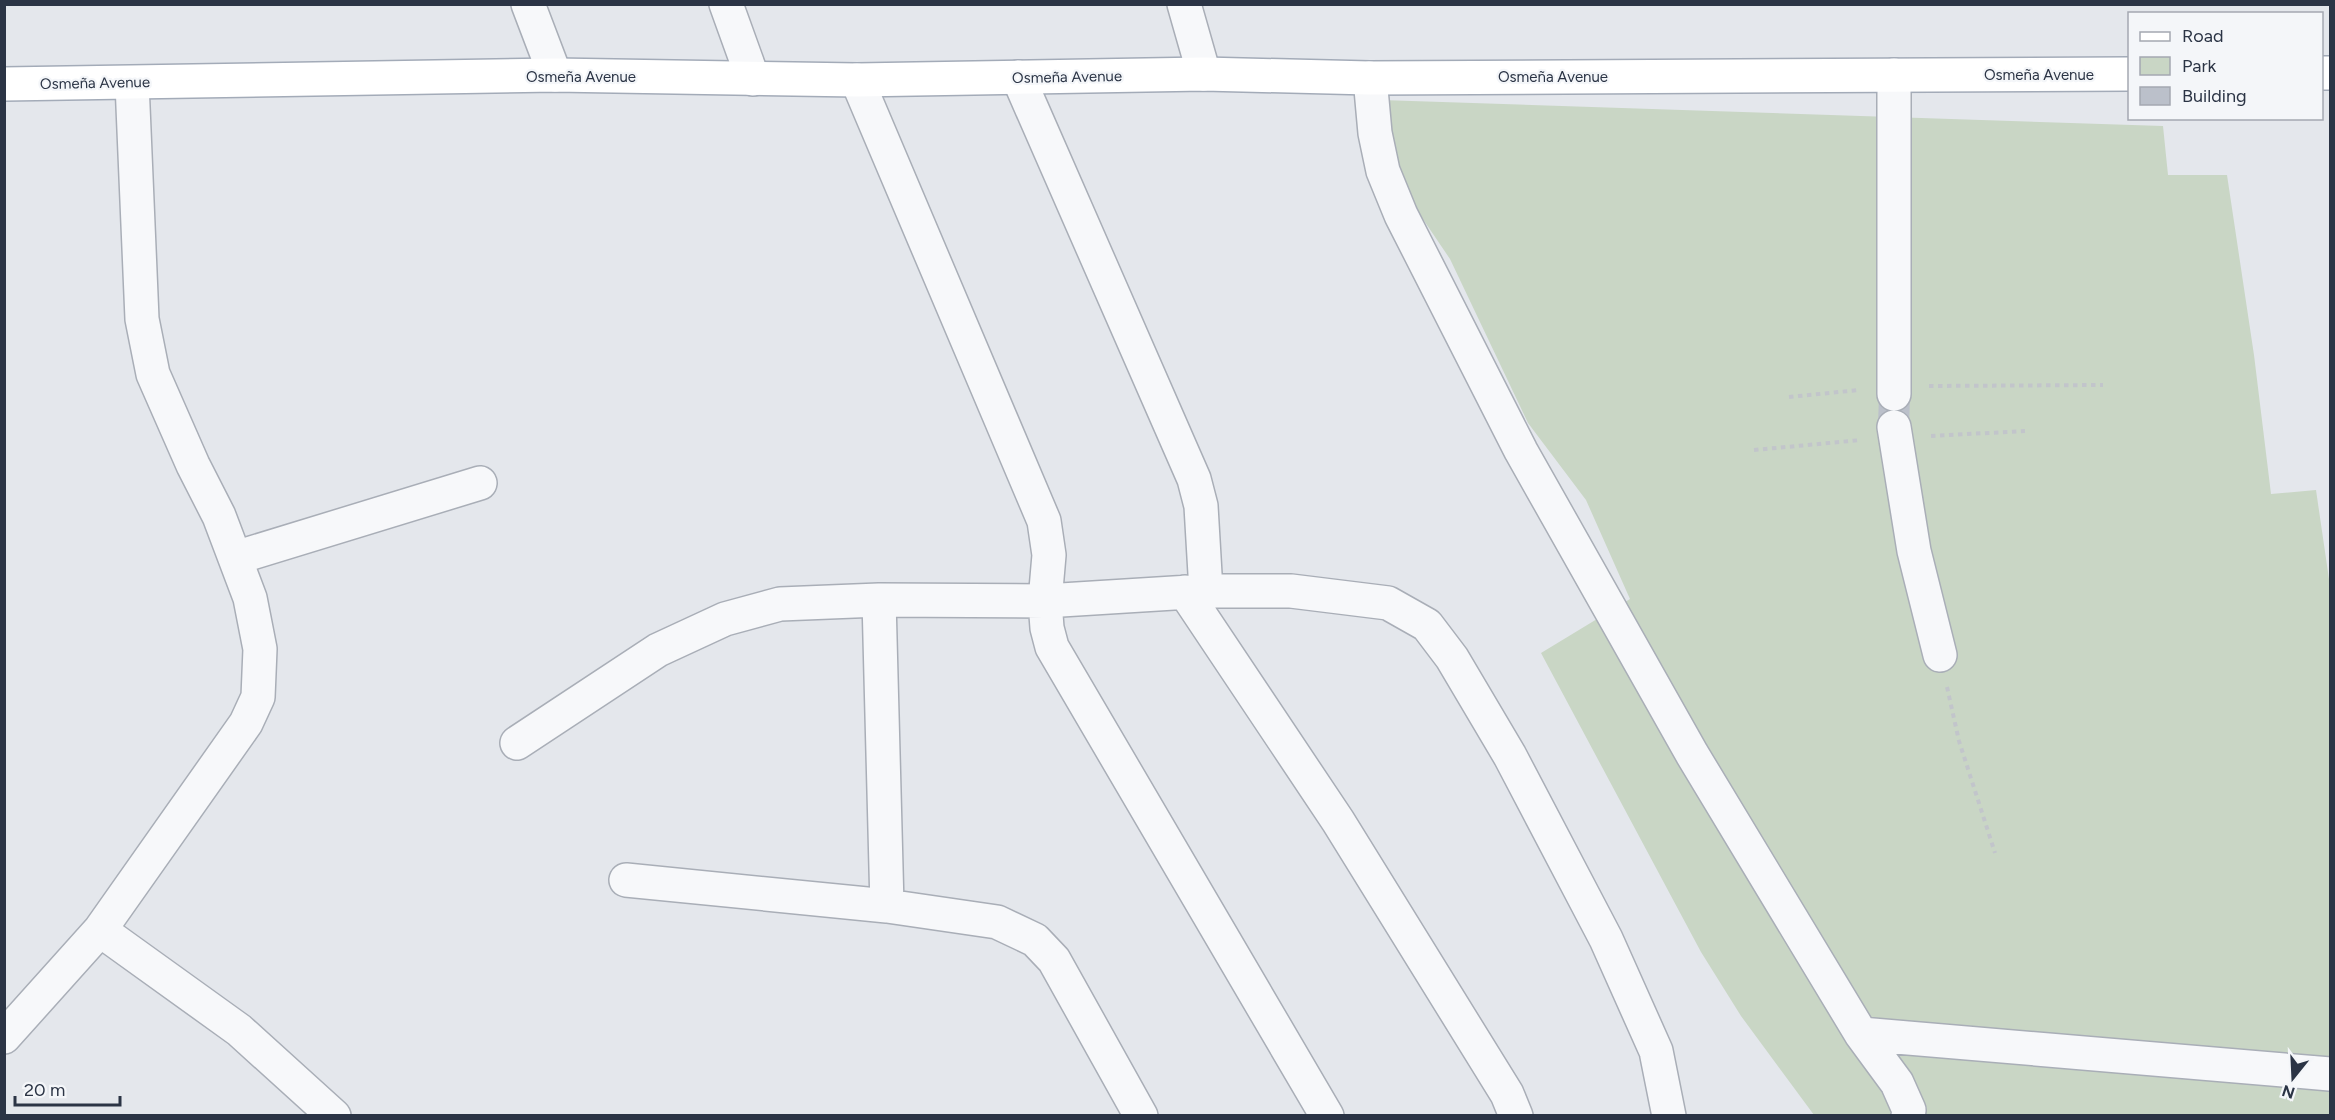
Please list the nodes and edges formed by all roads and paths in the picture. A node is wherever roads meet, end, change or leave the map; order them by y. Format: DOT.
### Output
graph roads {
  1 [pos="528,4"];
  2 [pos="726,4"];
  3 [pos="1184,4"];
  4 [pos="1204,74"];
  5 [pos="2128,74"];
  6 [pos="555,75"];
  7 [pos="1894,75"];
  8 [pos="1018,77"];
  9 [pos="1370,78"];
  10 [pos="753,79"];
  11 [pos="857,80"];
  12 [pos="132,83"];
  13 [pos="4,84"];
  14 [pos="2103,385"];
  15 [pos="1894,390"];
  16 [pos="1789,397"];
  17 [pos="2025,431"];
  18 [pos="1895,432"];
  19 [pos="1754,450"];
  20 [pos="480,483"];
  21 [pos="235,558"];
  22 [pos="1196,591"];
  23 [pos="879,600"];
  24 [pos="1045,601"];
  25 [pos="1940,655"];
  26 [pos="517,743"];
  27 [pos="1995,853"];
  28 [pos="626,880"];
  29 [pos="887,906"];
  30 [pos="100,930"];
  31 [pos="1861,1034"];
  32 [pos="4,1037"];
  33 [pos="2331,1074"];
  34 [pos="1911,1114"];
  35 [pos="334,1116"];
  36 [pos="1141,1116"];
  37 [pos="1327,1116"];
  38 [pos="1516,1116"];
  39 [pos="1670,1116"];
  1 -- 6 [label="street"];
  2 -- 10 [label="street"];
  3 -- 4 [label="street"];
  4 -- 8 [label="main road, Osmeña Avenue"];
  4 -- 9 [label="main road, Osmeña Avenue"];
  5 -- 7 [label="main road, Osmeña Avenue"];
  6 -- 10 [label="main road, Osmeña Avenue"];
  6 -- 12 [label="main road, Osmeña Avenue"];
  7 -- 9 [label="main road, Osmeña Avenue"];
  7 -- 15 [label="street"];
  8 -- 11 [label="main road, Osmeña Avenue"];
  8 -- 22 [label="street"];
  9 -- 31 [label="street"];
  10 -- 11 [label="main road, Osmeña Avenue"];
  11 -- 24 [label="street"];
  12 -- 13 [label="main road, Osmeña Avenue"];
  12 -- 21 [label="street"];
  14 -- 15 [label="path"];
  15 -- 16 [label="path"];
  17 -- 18 [label="path"];
  18 -- 19 [label="path"];
  18 -- 25 [label="street"];
  20 -- 21 [label="street"];
  21 -- 30 [label="street"];
  22 -- 24 [label="street"];
  22 -- 38 [label="street"];
  22 -- 39 [label="street"];
  23 -- 24 [label="street"];
  23 -- 26 [label="street"];
  23 -- 29 [label="street"];
  24 -- 37 [label="street"];
  25 -- 27 [label="path"];
  28 -- 29 [label="street"];
  29 -- 36 [label="street"];
  30 -- 32 [label="street"];
  30 -- 35 [label="street"];
  31 -- 33 [label="street"];
  31 -- 34 [label="street"];
}
